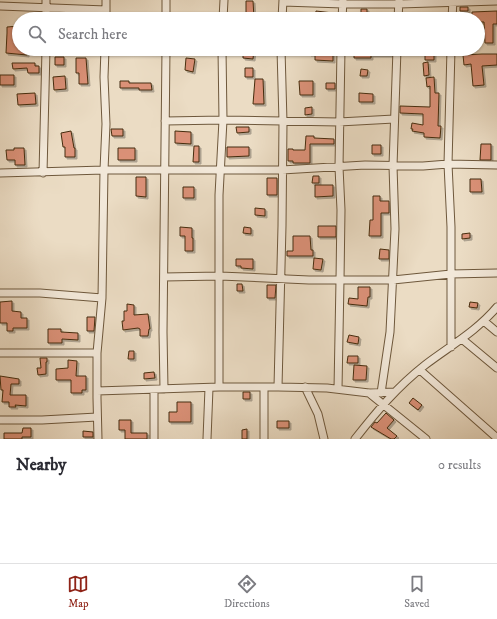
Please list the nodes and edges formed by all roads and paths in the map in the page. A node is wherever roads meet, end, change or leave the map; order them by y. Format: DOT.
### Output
graph roads {
  1 [pos="46,0"];
  2 [pos="106,0"];
  3 [pos="166,0"];
  4 [pos="224,0"];
  5 [pos="283,1"];
  6 [pos="453,1"];
  7 [pos="497,1"];
  8 [pos="343,2"];
  9 [pos="399,2"];
  10 [pos="0,6"];
  11 [pos="46,8"];
  12 [pos="106,10"];
  13 [pos="46,12"];
  14 [pos="166,12"];
  15 [pos="223,12"];
  16 [pos="282,12"];
  17 [pos="342,12"];
  18 [pos="398,12"];
  19 [pos="452,12"];
  20 [pos="46,56"];
  21 [pos="105,56"];
  22 [pos="166,56"];
  23 [pos="222,56"];
  24 [pos="281,56"];
  25 [pos="341,56"];
  26 [pos="397,56"];
  27 [pos="451,56"];
  28 [pos="394,119"];
  29 [pos="223,120"];
  30 [pos="165,121"];
  31 [pos="283,122"];
  32 [pos="339,122"];
  33 [pos="448,164"];
  34 [pos="497,165"];
  35 [pos="393,166"];
  36 [pos="339,167"];
  37 [pos="104,170"];
  38 [pos="165,170"];
  39 [pos="220,170"];
  40 [pos="282,170"];
  41 [pos="0,173"];
  42 [pos="43,173"];
  43 [pos="497,273"];
  44 [pos="451,274"];
  45 [pos="220,276"];
  46 [pos="164,277"];
  47 [pos="281,279"];
  48 [pos="340,280"];
  49 [pos="393,280"];
  50 [pos="0,293"];
  51 [pos="102,298"];
  52 [pos="497,307"];
  53 [pos="485,322"];
  54 [pos="497,332"];
  55 [pos="462,339"];
  56 [pos="451,347"];
  57 [pos="0,353"];
  58 [pos="97,353"];
  59 [pos="497,368"];
  60 [pos="420,370"];
  61 [pos="219,387"];
  62 [pos="264,387"];
  63 [pos="278,387"];
  64 [pos="305,387"];
  65 [pos="209,388"];
  66 [pos="338,388"];
  67 [pos="164,389"];
  68 [pos="154,390"];
  69 [pos="97,392"];
  70 [pos="395,392"];
  71 [pos="369,393"];
  72 [pos="381,393"];
  73 [pos="382,404"];
  74 [pos="97,417"];
  75 [pos="0,420"];
  76 [pos="497,438"];
  77 [pos="98,439"];
  78 [pos="154,439"];
  79 [pos="208,439"];
  80 [pos="264,439"];
  81 [pos="324,439"];
  82 [pos="355,439"];
  83 [pos="426,439"];
  1 -- 11 [label="street"];
  2 -- 12 [label="street"];
  3 -- 14 [label="street"];
  4 -- 15 [label="street"];
  5 -- 8 [label="street"];
  5 -- 16 [label="street"];
  6 -- 7 [label="street"];
  6 -- 9 [label="street"];
  6 -- 19 [label="street"];
  8 -- 9 [label="street"];
  8 -- 17 [label="street"];
  9 -- 18 [label="street"];
  10 -- 11 [label="street"];
  11 -- 12 [label="street"];
  11 -- 13 [label="street"];
  20 -- 42 [label="street"];
  21 -- 37 [label="street"];
  22 -- 30 [label="street"];
  23 -- 29 [label="street"];
  24 -- 31 [label="street"];
  25 -- 32 [label="street"];
  26 -- 28 [label="street"];
  27 -- 33 [label="street"];
  28 -- 32 [label="street"];
  28 -- 35 [label="street"];
  29 -- 30 [label="street"];
  29 -- 31 [label="street"];
  29 -- 39 [label="street"];
  30 -- 38 [label="street"];
  31 -- 32 [label="street"];
  31 -- 40 [label="street"];
  32 -- 36 [label="street"];
  33 -- 34 [label="street"];
  33 -- 35 [label="street"];
  33 -- 44 [label="street"];
  35 -- 36 [label="street"];
  35 -- 49 [label="street"];
  36 -- 40 [label="street"];
  36 -- 48 [label="street"];
  37 -- 38 [label="street"];
  37 -- 42 [label="street"];
  37 -- 51 [label="street"];
  38 -- 39 [label="street"];
  38 -- 46 [label="street"];
  39 -- 40 [label="street"];
  39 -- 45 [label="street"];
  40 -- 47 [label="street"];
  41 -- 42 [label="street"];
  43 -- 44 [label="street"];
  44 -- 49 [label="street"];
  44 -- 56 [label="street"];
  45 -- 46 [label="street"];
  45 -- 47 [label="street"];
  45 -- 61 [label="street"];
  46 -- 67 [label="street"];
  47 -- 48 [label="street"];
  47 -- 63 [label="street"];
  48 -- 49 [label="street"];
  48 -- 66 [label="street"];
  49 -- 72 [label="street"];
  50 -- 51 [label="street"];
  51 -- 58 [label="street"];
  52 -- 53 [label="street"];
  53 -- 54 [label="street"];
  53 -- 55 [label="street"];
  55 -- 56 [label="street"];
  55 -- 59 [label="street"];
  56 -- 60 [label="street"];
  57 -- 58 [label="street"];
  58 -- 69 [label="street"];
  60 -- 70 [label="street"];
  60 -- 76 [label="street"];
  61 -- 62 [label="street"];
  61 -- 65 [label="street"];
  62 -- 63 [label="street"];
  62 -- 80 [label="street"];
  63 -- 64 [label="street"];
  64 -- 66 [label="street"];
  64 -- 81 [label="street"];
  65 -- 67 [label="street"];
  65 -- 79 [label="street"];
  66 -- 71 [label="street"];
  67 -- 68 [label="street"];
  68 -- 69 [label="street"];
  68 -- 78 [label="street"];
  69 -- 74 [label="street"];
  70 -- 72 [label="street"];
  70 -- 73 [label="street"];
  71 -- 72 [label="street"];
  71 -- 73 [label="street"];
  73 -- 82 [label="street"];
  73 -- 83 [label="street"];
  74 -- 75 [label="street"];
  74 -- 77 [label="street"];
}
